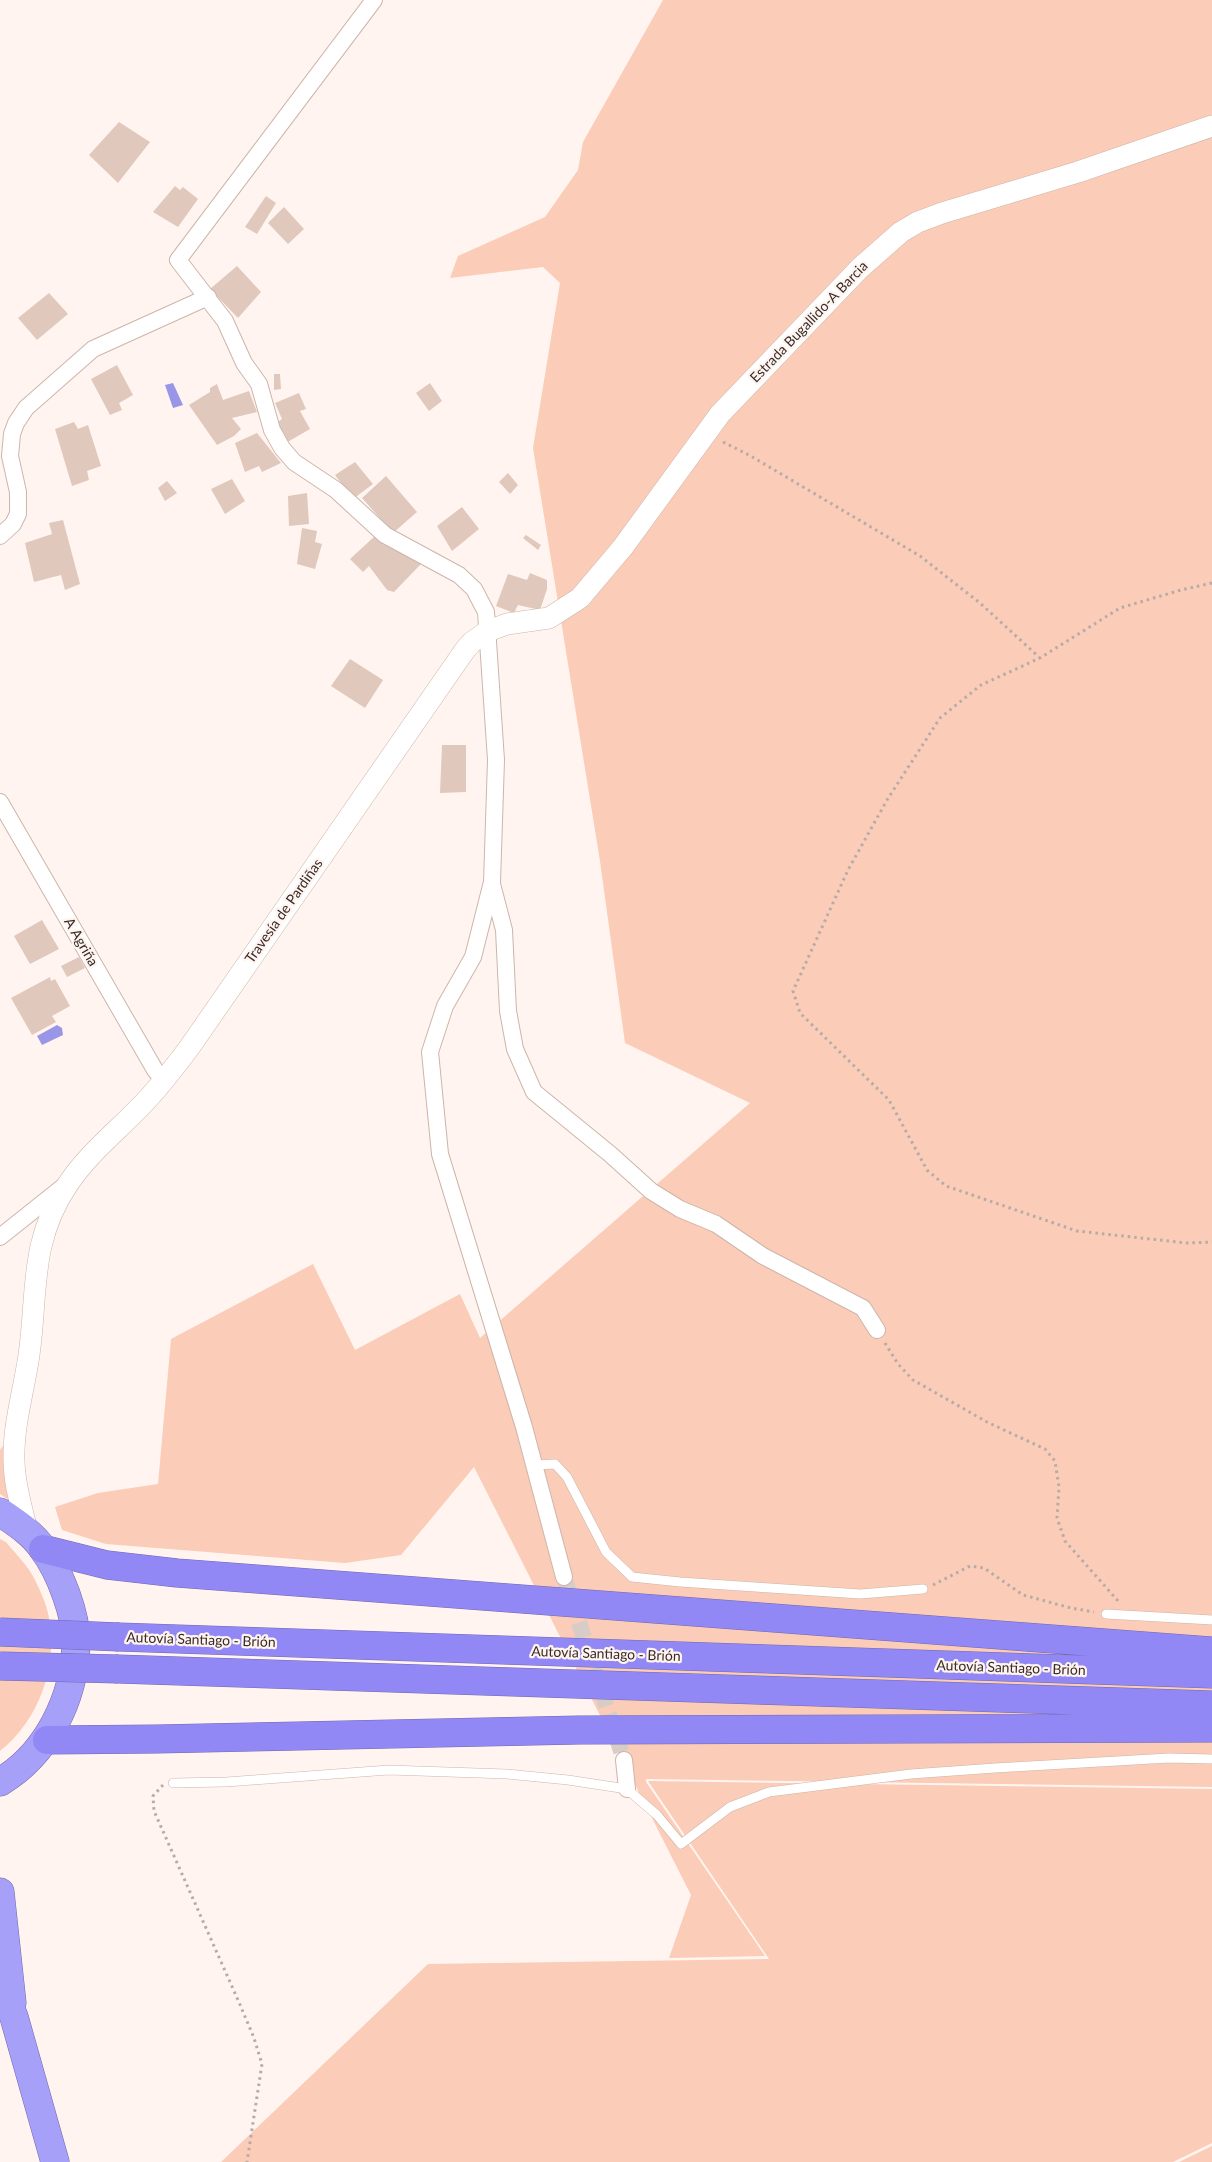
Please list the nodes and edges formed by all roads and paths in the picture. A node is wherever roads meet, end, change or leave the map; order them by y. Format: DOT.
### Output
graph roads {
  1 [pos="374,0"];
  2 [pos="1212,126"];
  3 [pos="208,297"];
  4 [pos="705,433"];
  5 [pos="0,536"];
  6 [pos="1212,583"];
  7 [pos="488,630"];
  8 [pos="1040,658"];
  9 [pos="0,802"];
  10 [pos="492,882"];
  11 [pos="164,1080"];
  12 [pos="68,1184"];
  13 [pos="0,1237"];
  14 [pos="1212,1242"];
  15 [pos="877,1330"];
  16 [pos="17,1415"];
  17 [pos="0,1437"];
  18 [pos="535,1466"];
  19 [pos="0,1512"];
  20 [pos="35,1540"];
  21 [pos="564,1577"];
  22 [pos="923,1589"];
  23 [pos="1106,1614"];
  24 [pos="1123,1614"];
  25 [pos="1212,1620"];
  26 [pos="0,1632"];
  27 [pos="1212,1651"];
  28 [pos="0,1666"];
  29 [pos="1212,1674"];
  30 [pos="1212,1706"];
  31 [pos="1212,1728"];
  32 [pos="46,1740"];
  33 [pos="1212,1759"];
  34 [pos="624,1760"];
  35 [pos="6,1779"];
  36 [pos="173,1783"];
  37 [pos="627,1789"];
  38 [pos="0,1801"];
  39 [pos="0,1892"];
  40 [pos="0,1984"];
  41 [pos="14,2017"];
  42 [pos="55,2162"];
  43 [pos="247,2162"];
  1 -- 3 [label="street"];
  2 -- 4 [label="street, Estrada Bugallido-A Barcia"];
  3 -- 5 [label="street"];
  3 -- 7 [label="street"];
  4 -- 7 [label="street, Estrada Bugallido-A Barcia"];
  4 -- 8 [label="path"];
  6 -- 8 [label="path"];
  7 -- 10 [label="street"];
  7 -- 11 [label="street, Travesía de Pardiñas"];
  8 -- 14 [label="path"];
  9 -- 11 [label="street, A Agriña"];
  10 -- 15 [label="street"];
  10 -- 18 [label="street"];
  11 -- 12 [label="street, Travesía de Pardiñas"];
  12 -- 13 [label="street"];
  12 -- 16 [label="street, Travesía de Pardiñas"];
  15 -- 24 [label="path"];
  16 -- 17 [label="street"];
  16 -- 20 [label="street, Travesía de Pardiñas"];
  18 -- 21 [label="street"];
  18 -- 22 [label="lane"];
  19 -- 20 [label="highway"];
  20 -- 27 [label="highway"];
  20 -- 32 [label="highway"];
  22 -- 23 [label="path"];
  23 -- 24 [label="lane"];
  24 -- 25 [label="lane"];
  26 -- 29 [label="highway, Autovía Santiago - Brión, bridge"];
  28 -- 30 [label="highway, bridge"];
  31 -- 32 [label="highway"];
  32 -- 35 [label="highway"];
  33 -- 37 [label="lane"];
  34 -- 37 [label="street"];
  35 -- 38 [label="highway"];
  36 -- 37 [label="lane"];
  36 -- 43 [label="path"];
  39 -- 41 [label="highway"];
  40 -- 41 [label="highway"];
  41 -- 42 [label="highway"];
}
